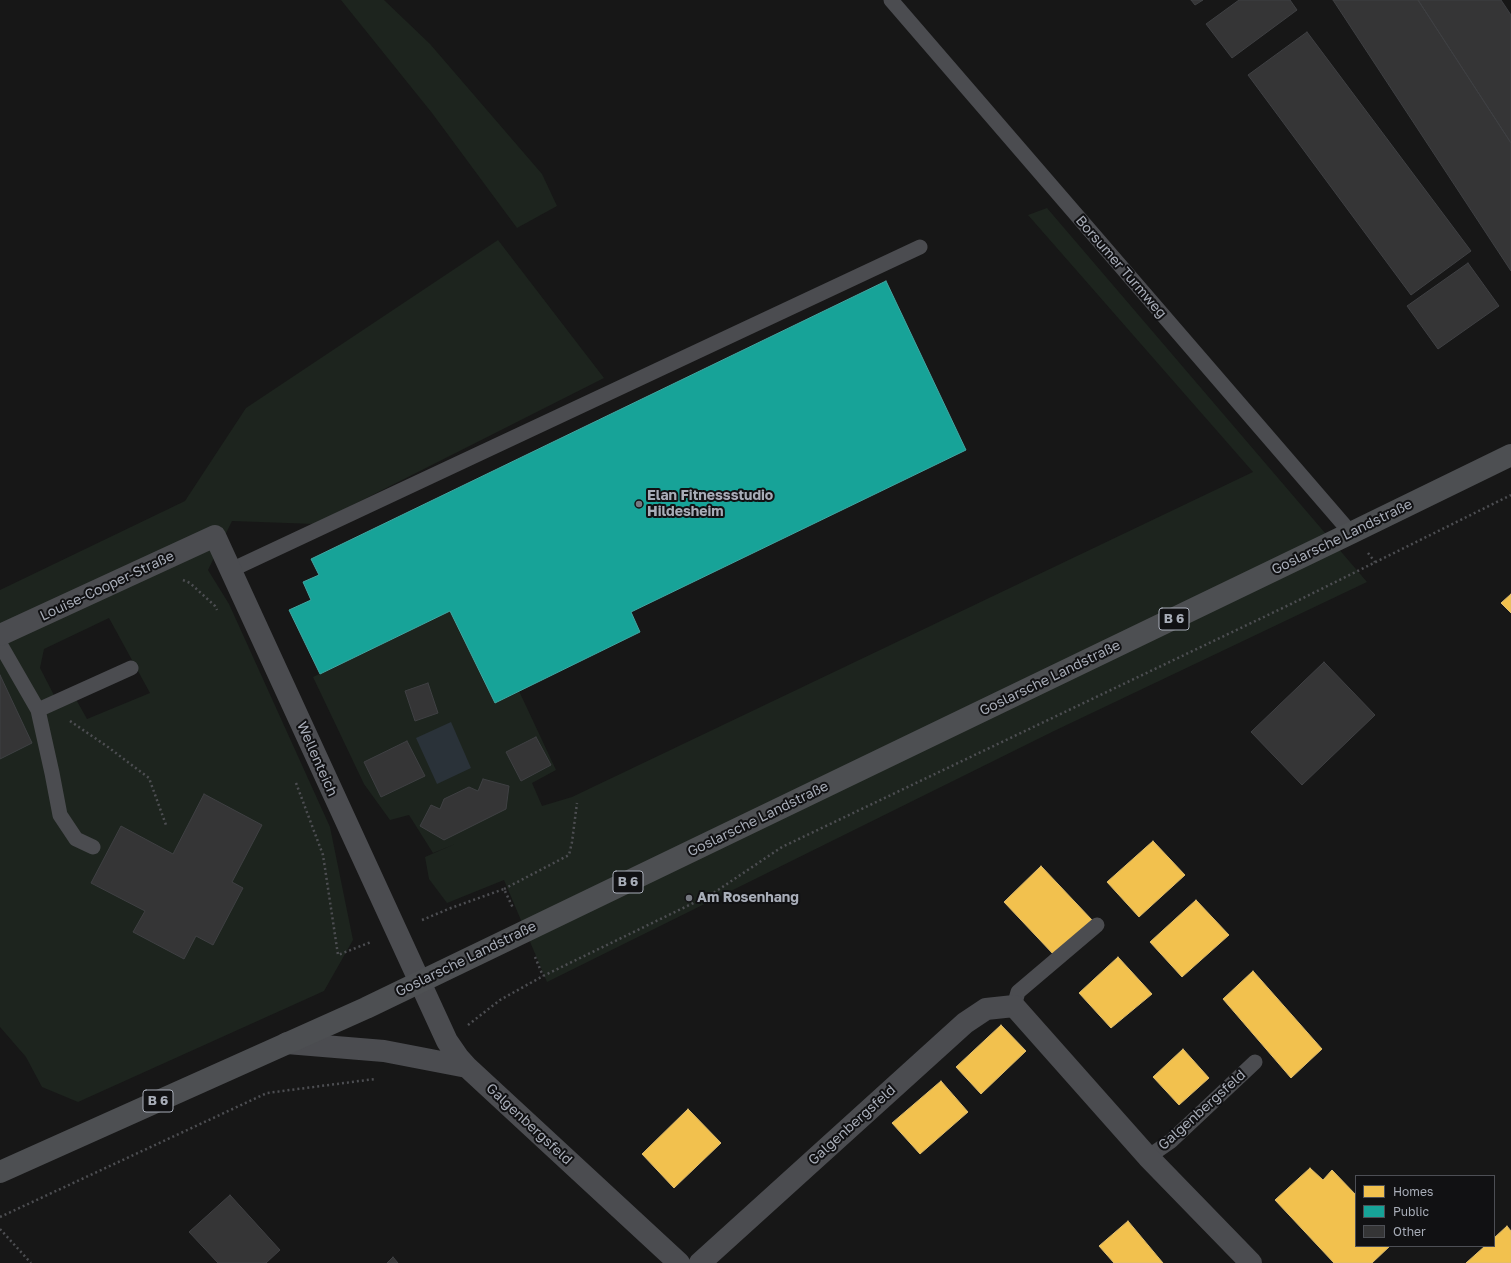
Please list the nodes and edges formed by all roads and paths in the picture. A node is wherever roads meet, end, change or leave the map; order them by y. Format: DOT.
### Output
graph roads {
  1 [pos="891,0"];
  2 [pos="920,247"];
  3 [pos="1511,455"];
  4 [pos="1511,495"];
  5 [pos="1351,533"];
  6 [pos="215,536"];
  7 [pos="231,570"];
  8 [pos="177,576"];
  9 [pos="218,613"];
  10 [pos="0,635"];
  11 [pos="0,644"];
  12 [pos="131,668"];
  13 [pos="38,710"];
  14 [pos="296,782"];
  15 [pos="577,803"];
  16 [pos="166,825"];
  17 [pos="94,847"];
  18 [pos="504,889"];
  19 [pos="1097,925"];
  20 [pos="396,932"];
  21 [pos="524,932"];
  22 [pos="543,976"];
  23 [pos="420,982"];
  24 [pos="1014,1006"];
  25 [pos="447,1041"];
  26 [pos="287,1043"];
  27 [pos="1255,1062"];
  28 [pos="467,1067"];
  29 [pos="380,1078"];
  30 [pos="1148,1157"];
  31 [pos="0,1172"];
  32 [pos="0,1217"];
  33 [pos="0,1229"];
  34 [pos="31,1263"];
  35 [pos="678,1263"];
  36 [pos="700,1263"];
  37 [pos="1251,1263"];
  1 -- 5 [label="lane, Borsumer Turmweg"];
  2 -- 7 [label="lane"];
  3 -- 5 [label="main road, Goslarsche Landstraße / B 6"];
  4 -- 22 [label="path"];
  5 -- 21 [label="main road, Goslarsche Landstraße / B 6"];
  6 -- 7 [label="street, Wellenteich"];
  6 -- 10 [label="street, Louise-Cooper-Straße"];
  7 -- 20 [label="street, Wellenteich"];
  8 -- 9 [label="path"];
  11 -- 13 [label="lane"];
  12 -- 13 [label="lane"];
  13 -- 16 [label="path"];
  13 -- 17 [label="lane"];
  14 -- 20 [label="path"];
  15 -- 18 [label="path"];
  18 -- 20 [label="path"];
  18 -- 21 [label="path"];
  19 -- 24 [label="lane"];
  20 -- 23 [label="street, Wellenteich"];
  21 -- 22 [label="path"];
  21 -- 23 [label="main road, Goslarsche Landstraße / B 6"];
  22 -- 25 [label="path"];
  23 -- 25 [label="street, Galgenbergsfeld"];
  23 -- 26 [label="main road, Goslarsche Landstraße / B 6"];
  24 -- 30 [label="street, Galgenbergsfeld"];
  24 -- 36 [label="street, Galgenbergsfeld"];
  25 -- 28 [label="street, Galgenbergsfeld"];
  26 -- 28 [label="street"];
  26 -- 31 [label="main road, Goslarsche Landstraße / B 6"];
  27 -- 30 [label="lane, Galgenbergsfeld"];
  28 -- 35 [label="street, Galgenbergsfeld"];
  29 -- 32 [label="path"];
  30 -- 37 [label="street, Galgenbergsfeld"];
  33 -- 34 [label="path"];
}
